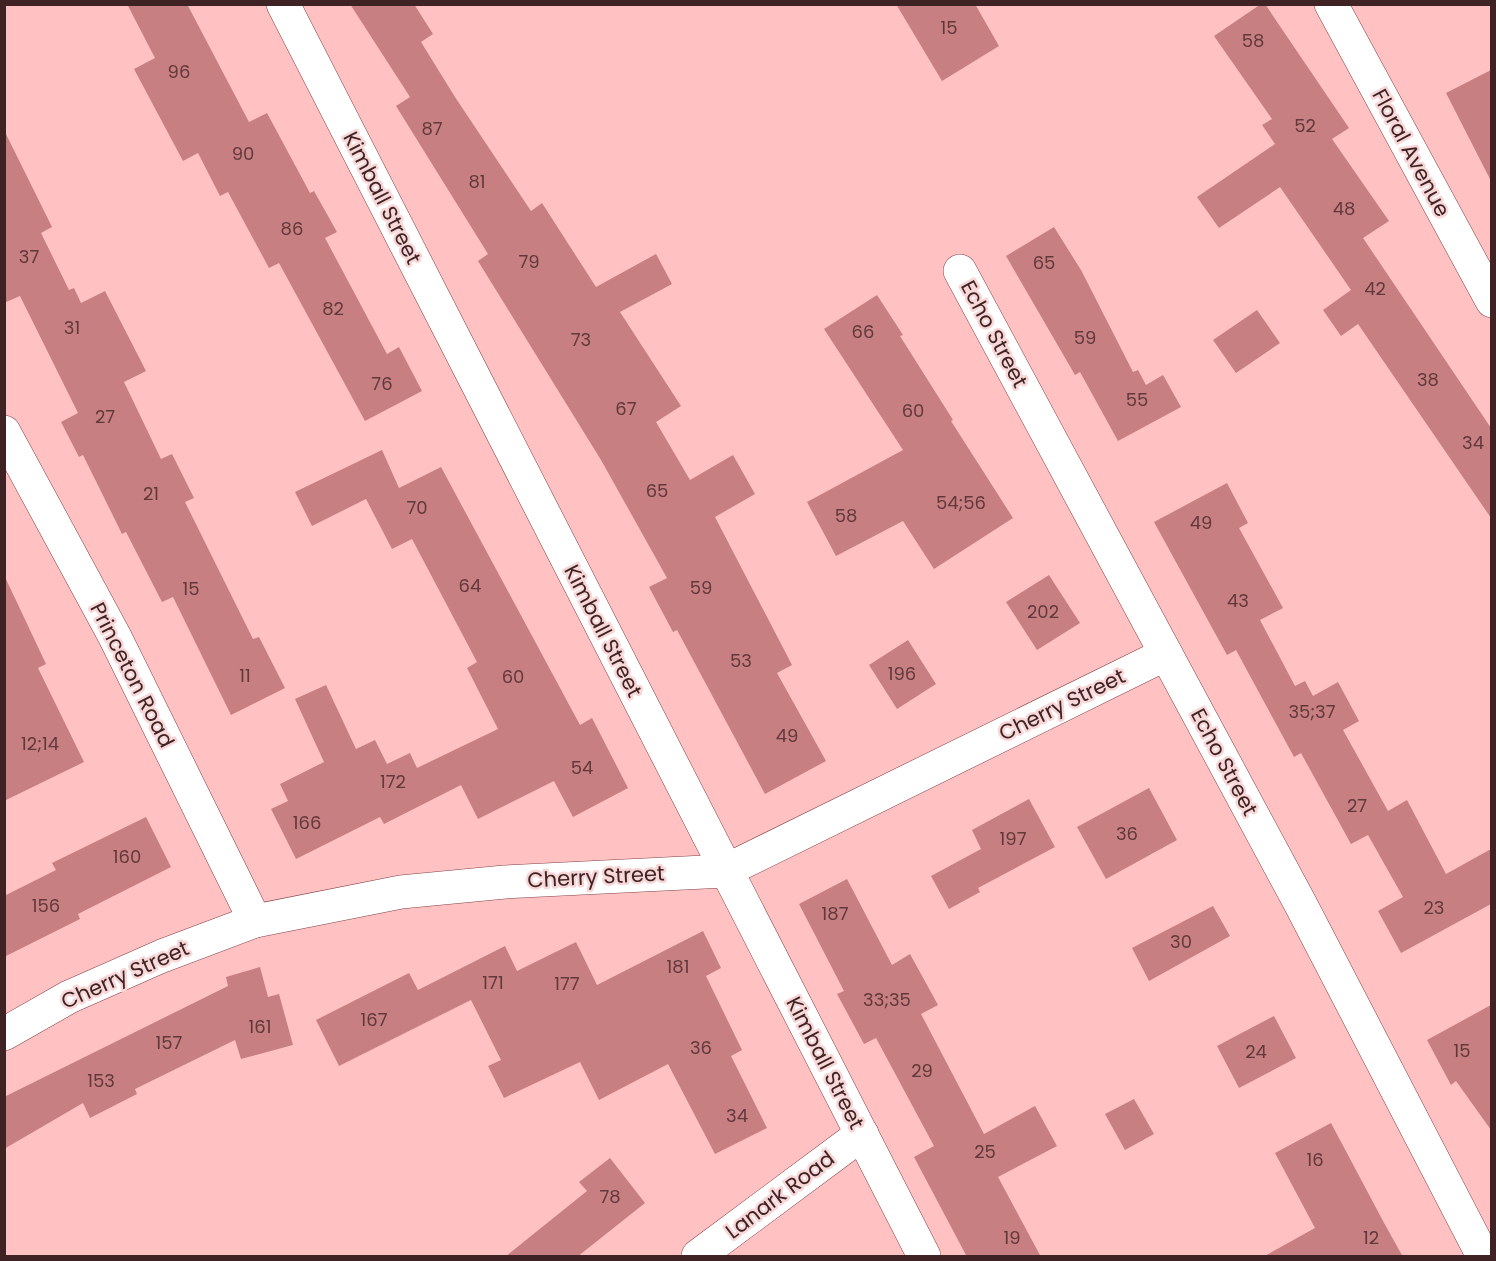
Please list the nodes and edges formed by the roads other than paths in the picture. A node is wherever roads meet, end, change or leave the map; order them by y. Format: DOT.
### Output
graph roads {
  1 [pos="284,4"];
  2 [pos="1331,4"];
  3 [pos="960,271"];
  4 [pos="1491,301"];
  5 [pos="4,432"];
  6 [pos="1166,654"];
  7 [pos="725,871"];
  8 [pos="255,921"];
  9 [pos="4,1034"];
  10 [pos="862,1134"];
  11 [pos="698,1257"];
  12 [pos="924,1257"];
  13 [pos="1483,1257"];
  1 -- 7 [label="street, Kimball Street"];
  2 -- 4 [label="street, Floral Avenue"];
  3 -- 6 [label="street, Echo Street"];
  5 -- 8 [label="street, Princeton Road"];
  6 -- 7 [label="street, Cherry Street"];
  6 -- 13 [label="street, Echo Street"];
  7 -- 8 [label="street, Cherry Street"];
  7 -- 10 [label="street, Kimball Street"];
  8 -- 9 [label="street, Cherry Street"];
  10 -- 11 [label="street, Lanark Road"];
  10 -- 12 [label="street, Kimball Street"];
}
